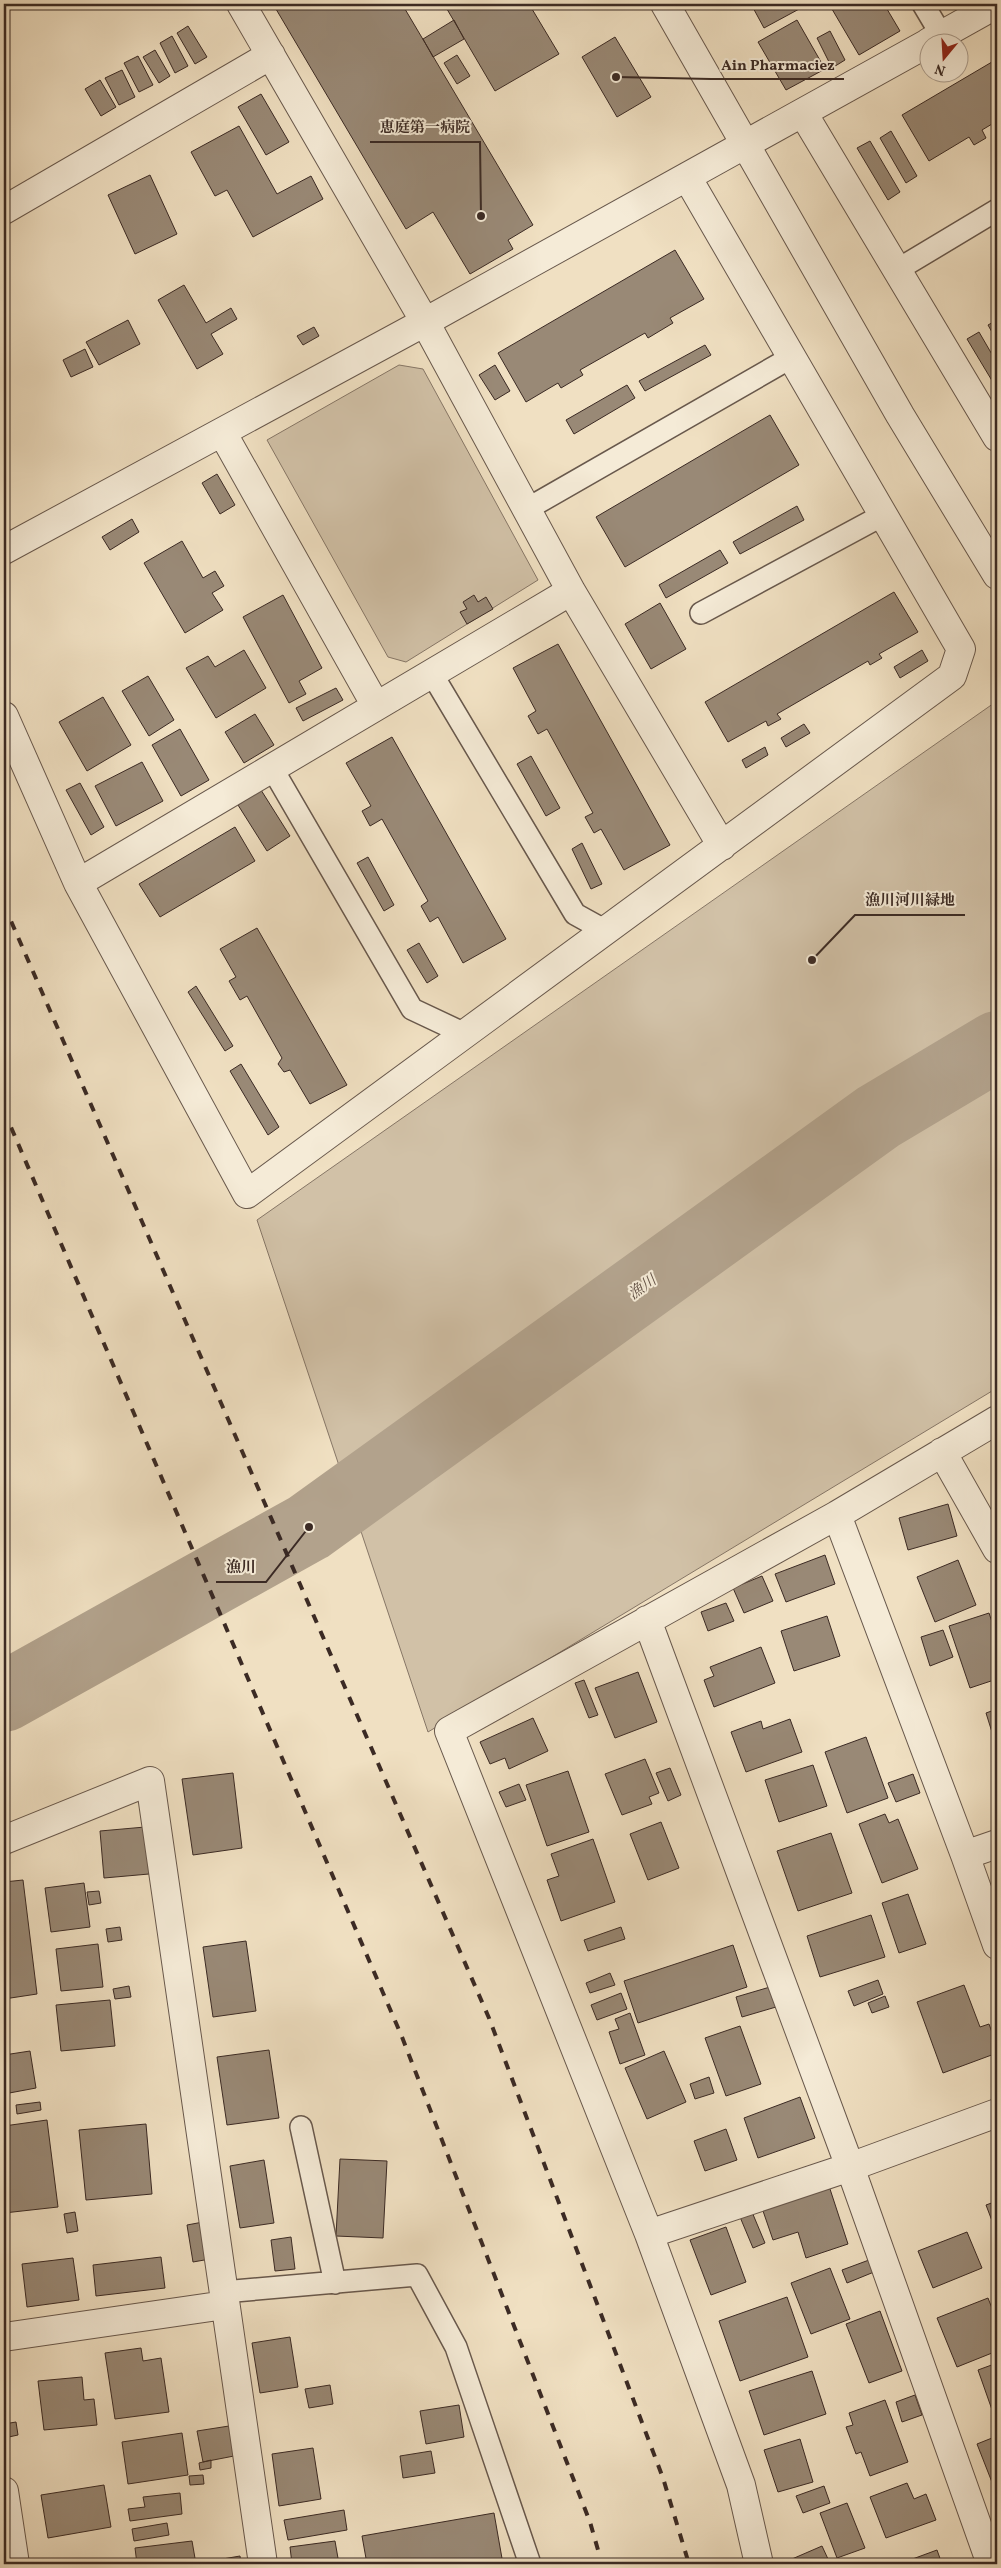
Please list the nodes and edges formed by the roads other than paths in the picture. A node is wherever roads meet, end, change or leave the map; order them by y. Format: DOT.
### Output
graph roads {
  1 [pos="241,4"];
  2 [pos="665,4"];
  3 [pos="923,4"];
  4 [pos="997,4"];
  5 [pos="931,32"];
  6 [pos="947,32"];
  7 [pos="918,49"];
  8 [pos="271,55"];
  9 [pos="803,114"];
  10 [pos="747,145"];
  11 [pos="687,177"];
  12 [pos="4,210"];
  13 [pos="997,210"];
  14 [pos="897,270"];
  15 [pos="425,322"];
  16 [pos="792,357"];
  17 [pos="222,432"];
  18 [pos="997,434"];
  19 [pos="527,509"];
  20 [pos="883,515"];
  21 [pos="4,550"];
  22 [pos="997,575"];
  23 [pos="571,591"];
  24 [pos="701,613"];
  25 [pos="432,674"];
  26 [pos="376,706"];
  27 [pos="4,716"];
  28 [pos="272,768"];
  29 [pos="722,846"];
  30 [pos="78,883"];
  31 [pos="604,930"];
  32 [pos="465,1034"];
  33 [pos="997,1420"];
  34 [pos="942,1452"];
  35 [pos="837,1515"];
  36 [pos="997,1549"];
  37 [pos="646,1620"];
  38 [pos="4,1840"];
  39 [pos="997,1844"];
  40 [pos="965,1855"];
  41 [pos="997,1945"];
  42 [pos="997,2113"];
  43 [pos="301,2127"];
  44 [pos="850,2167"];
  45 [pos="649,2234"];
  46 [pos="335,2283"];
  47 [pos="224,2299"];
  48 [pos="4,2337"];
  49 [pos="4,2491"];
  50 [pos="15,2564"];
  51 [pos="263,2564"];
  52 [pos="530,2564"];
  53 [pos="759,2564"];
  54 [pos="991,2564"];
  1 -- 8 [label="street"];
  2 -- 10 [label="street"];
  3 -- 5 [label="lane"];
  4 -- 6 [label="street"];
  7 -- 9 [label="street"];
  8 -- 12 [label="street"];
  8 -- 15 [label="street"];
  9 -- 10 [label="street"];
  9 -- 14 [label="street"];
  10 -- 11 [label="street"];
  10 -- 22 [label="street"];
  11 -- 15 [label="street"];
  11 -- 16 [label="street"];
  13 -- 14 [label="lane"];
  14 -- 18 [label="street"];
  15 -- 17 [label="street"];
  15 -- 19 [label="street"];
  16 -- 19 [label="lane"];
  16 -- 20 [label="street"];
  17 -- 21 [label="street"];
  17 -- 26 [label="street"];
  19 -- 23 [label="street"];
  20 -- 24 [label="lane"];
  20 -- 29 [label="street"];
  23 -- 25 [label="street"];
  23 -- 29 [label="street"];
  25 -- 26 [label="street"];
  25 -- 31 [label="lane"];
  26 -- 28 [label="street"];
  27 -- 30 [label="street"];
  28 -- 30 [label="street"];
  28 -- 32 [label="lane"];
  29 -- 31 [label="street"];
  30 -- 32 [label="street"];
  31 -- 32 [label="street"];
  33 -- 34 [label="street"];
  34 -- 35 [label="street"];
  34 -- 36 [label="street"];
  35 -- 37 [label="street"];
  35 -- 40 [label="street"];
  37 -- 44 [label="street"];
  37 -- 45 [label="street"];
  38 -- 47 [label="street"];
  39 -- 40 [label="street"];
  40 -- 41 [label="street"];
  42 -- 44 [label="street"];
  43 -- 46 [label="lane"];
  44 -- 45 [label="street"];
  44 -- 54 [label="street"];
  45 -- 53 [label="street"];
  46 -- 47 [label="lane"];
  46 -- 52 [label="lane"];
  47 -- 48 [label="street"];
  47 -- 51 [label="street"];
  49 -- 50 [label="street"];
}
